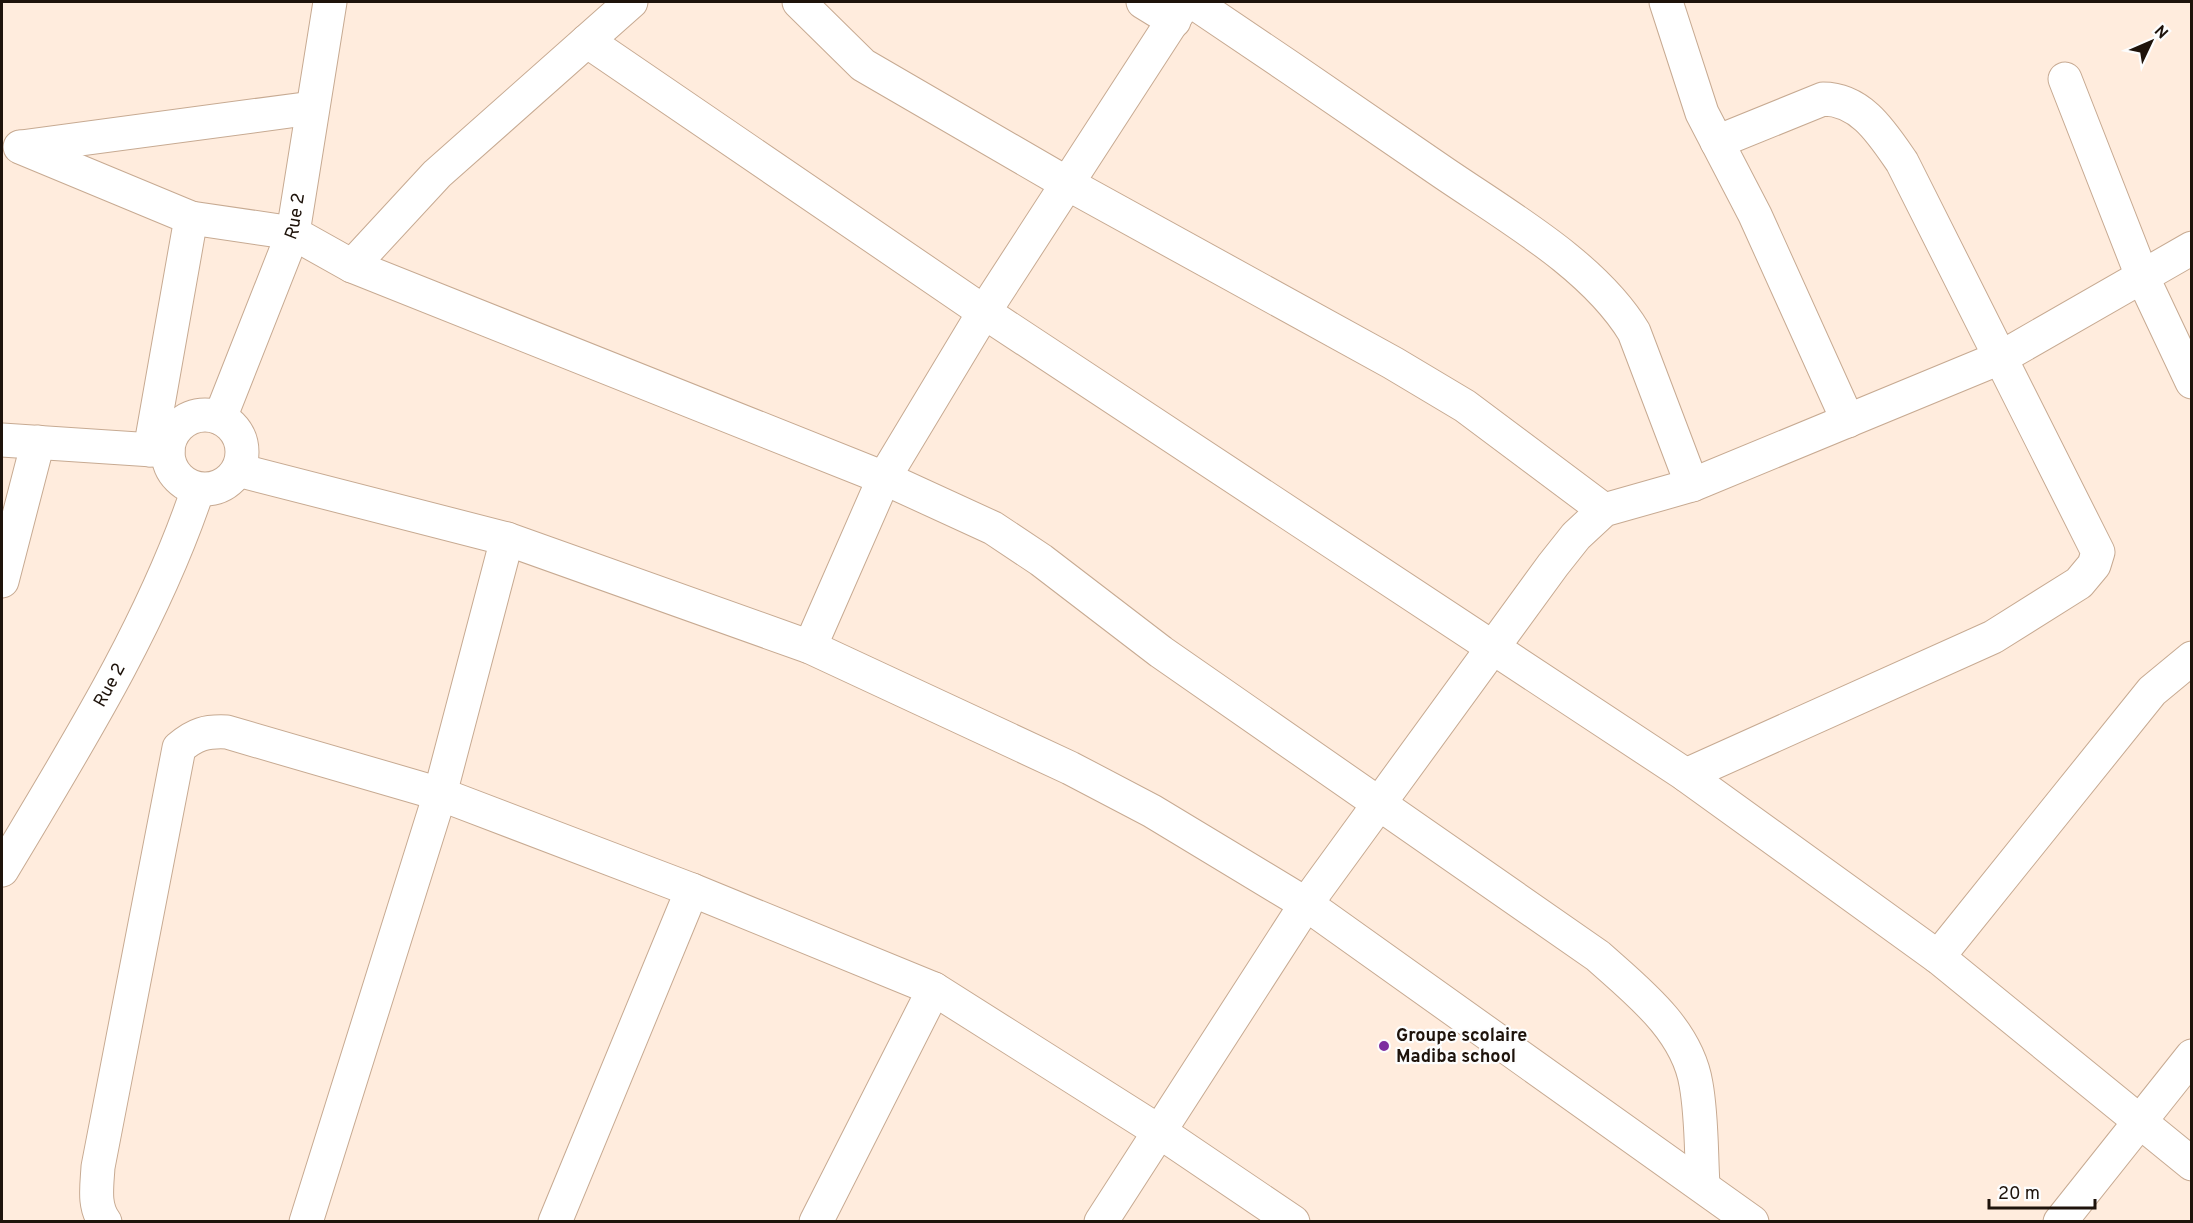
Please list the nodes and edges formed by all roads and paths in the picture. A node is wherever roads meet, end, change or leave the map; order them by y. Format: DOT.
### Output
graph roads {
  1 [pos="330,2"];
  2 [pos="631,2"];
  3 [pos="799,2"];
  4 [pos="1143,2"];
  5 [pos="1666,2"];
  6 [pos="1184,8"];
  7 [pos="587,41"];
  8 [pos="2065,79"];
  9 [pos="312,108"];
  10 [pos="1717,142"];
  11 [pos="11,148"];
  12 [pos="1068,184"];
  13 [pos="191,218"];
  14 [pos="292,233"];
  15 [pos="2192,248"];
  16 [pos="352,266"];
  17 [pos="2142,276"];
  18 [pos="984,312"];
  19 [pos="2002,357"];
  20 [pos="2192,382"];
  21 [pos="220,418"];
  22 [pos="1848,421"];
  23 [pos="2,440"];
  24 [pos="38,442"];
  25 [pos="159,450"];
  26 [pos="237,470"];
  27 [pos="884,478"];
  28 [pos="1692,485"];
  29 [pos="198,489"];
  30 [pos="1604,510"];
  31 [pos="507,539"];
  32 [pos="2,581"];
  33 [pos="1493,645"];
  34 [pos="810,647"];
  35 [pos="2192,658"];
  36 [pos="1686,775"];
  37 [pos="440,794"];
  38 [pos="1378,805"];
  39 [pos="2,870"];
  40 [pos="692,890"];
  41 [pos="1306,904"];
  42 [pos="1938,957"];
  43 [pos="934,989"];
  44 [pos="2192,1056"];
  45 [pos="2140,1120"];
  46 [pos="1160,1132"];
  47 [pos="2192,1164"];
  48 [pos="1703,1185"];
  49 [pos="105,1221"];
  50 [pos="306,1221"];
  51 [pos="555,1221"];
  52 [pos="816,1221"];
  53 [pos="1101,1221"];
  54 [pos="1293,1221"];
  55 [pos="1752,1221"];
  56 [pos="2060,1221"];
  1 -- 9 [label="street, Rue 2"];
  2 -- 7 [label="street"];
  3 -- 12 [label="street"];
  4 -- 6 [label="street"];
  5 -- 10 [label="street"];
  6 -- 12 [label="street"];
  6 -- 28 [label="street"];
  7 -- 16 [label="street"];
  7 -- 18 [label="street"];
  8 -- 17 [label="street"];
  9 -- 11 [label="street"];
  9 -- 14 [label="street, Rue 2"];
  10 -- 19 [label="street"];
  10 -- 22 [label="street"];
  11 -- 13 [label="street"];
  12 -- 18 [label="street"];
  12 -- 30 [label="street"];
  13 -- 14 [label="street"];
  13 -- 25 [label="street"];
  14 -- 16 [label="street"];
  14 -- 21 [label="street, Rue 2"];
  15 -- 17 [label="street"];
  16 -- 27 [label="street"];
  17 -- 19 [label="street"];
  17 -- 20 [label="street"];
  18 -- 27 [label="street"];
  18 -- 33 [label="street"];
  19 -- 22 [label="street"];
  19 -- 36 [label="street"];
  21 -- 25 [label="street"];
  21 -- 26 [label="street"];
  22 -- 28 [label="street"];
  23 -- 24 [label="street"];
  24 -- 25 [label="street"];
  24 -- 32 [label="street"];
  25 -- 29 [label="street"];
  26 -- 29 [label="street"];
  26 -- 31 [label="street"];
  27 -- 34 [label="street"];
  27 -- 38 [label="street"];
  28 -- 30 [label="street"];
  29 -- 39 [label="street, Rue 2"];
  30 -- 33 [label="street"];
  31 -- 34 [label="street"];
  31 -- 37 [label="street"];
  33 -- 36 [label="street"];
  33 -- 38 [label="street"];
  34 -- 41 [label="street"];
  35 -- 42 [label="street"];
  36 -- 42 [label="street"];
  37 -- 40 [label="street"];
  37 -- 49 [label="street"];
  37 -- 50 [label="street"];
  38 -- 41 [label="street"];
  38 -- 48 [label="street"];
  40 -- 43 [label="street"];
  40 -- 51 [label="street"];
  41 -- 46 [label="street"];
  41 -- 48 [label="street"];
  42 -- 45 [label="street"];
  43 -- 46 [label="street"];
  43 -- 52 [label="street"];
  44 -- 45 [label="street"];
  45 -- 47 [label="street"];
  45 -- 56 [label="street"];
  46 -- 53 [label="street"];
  46 -- 54 [label="street"];
  48 -- 55 [label="street"];
}
